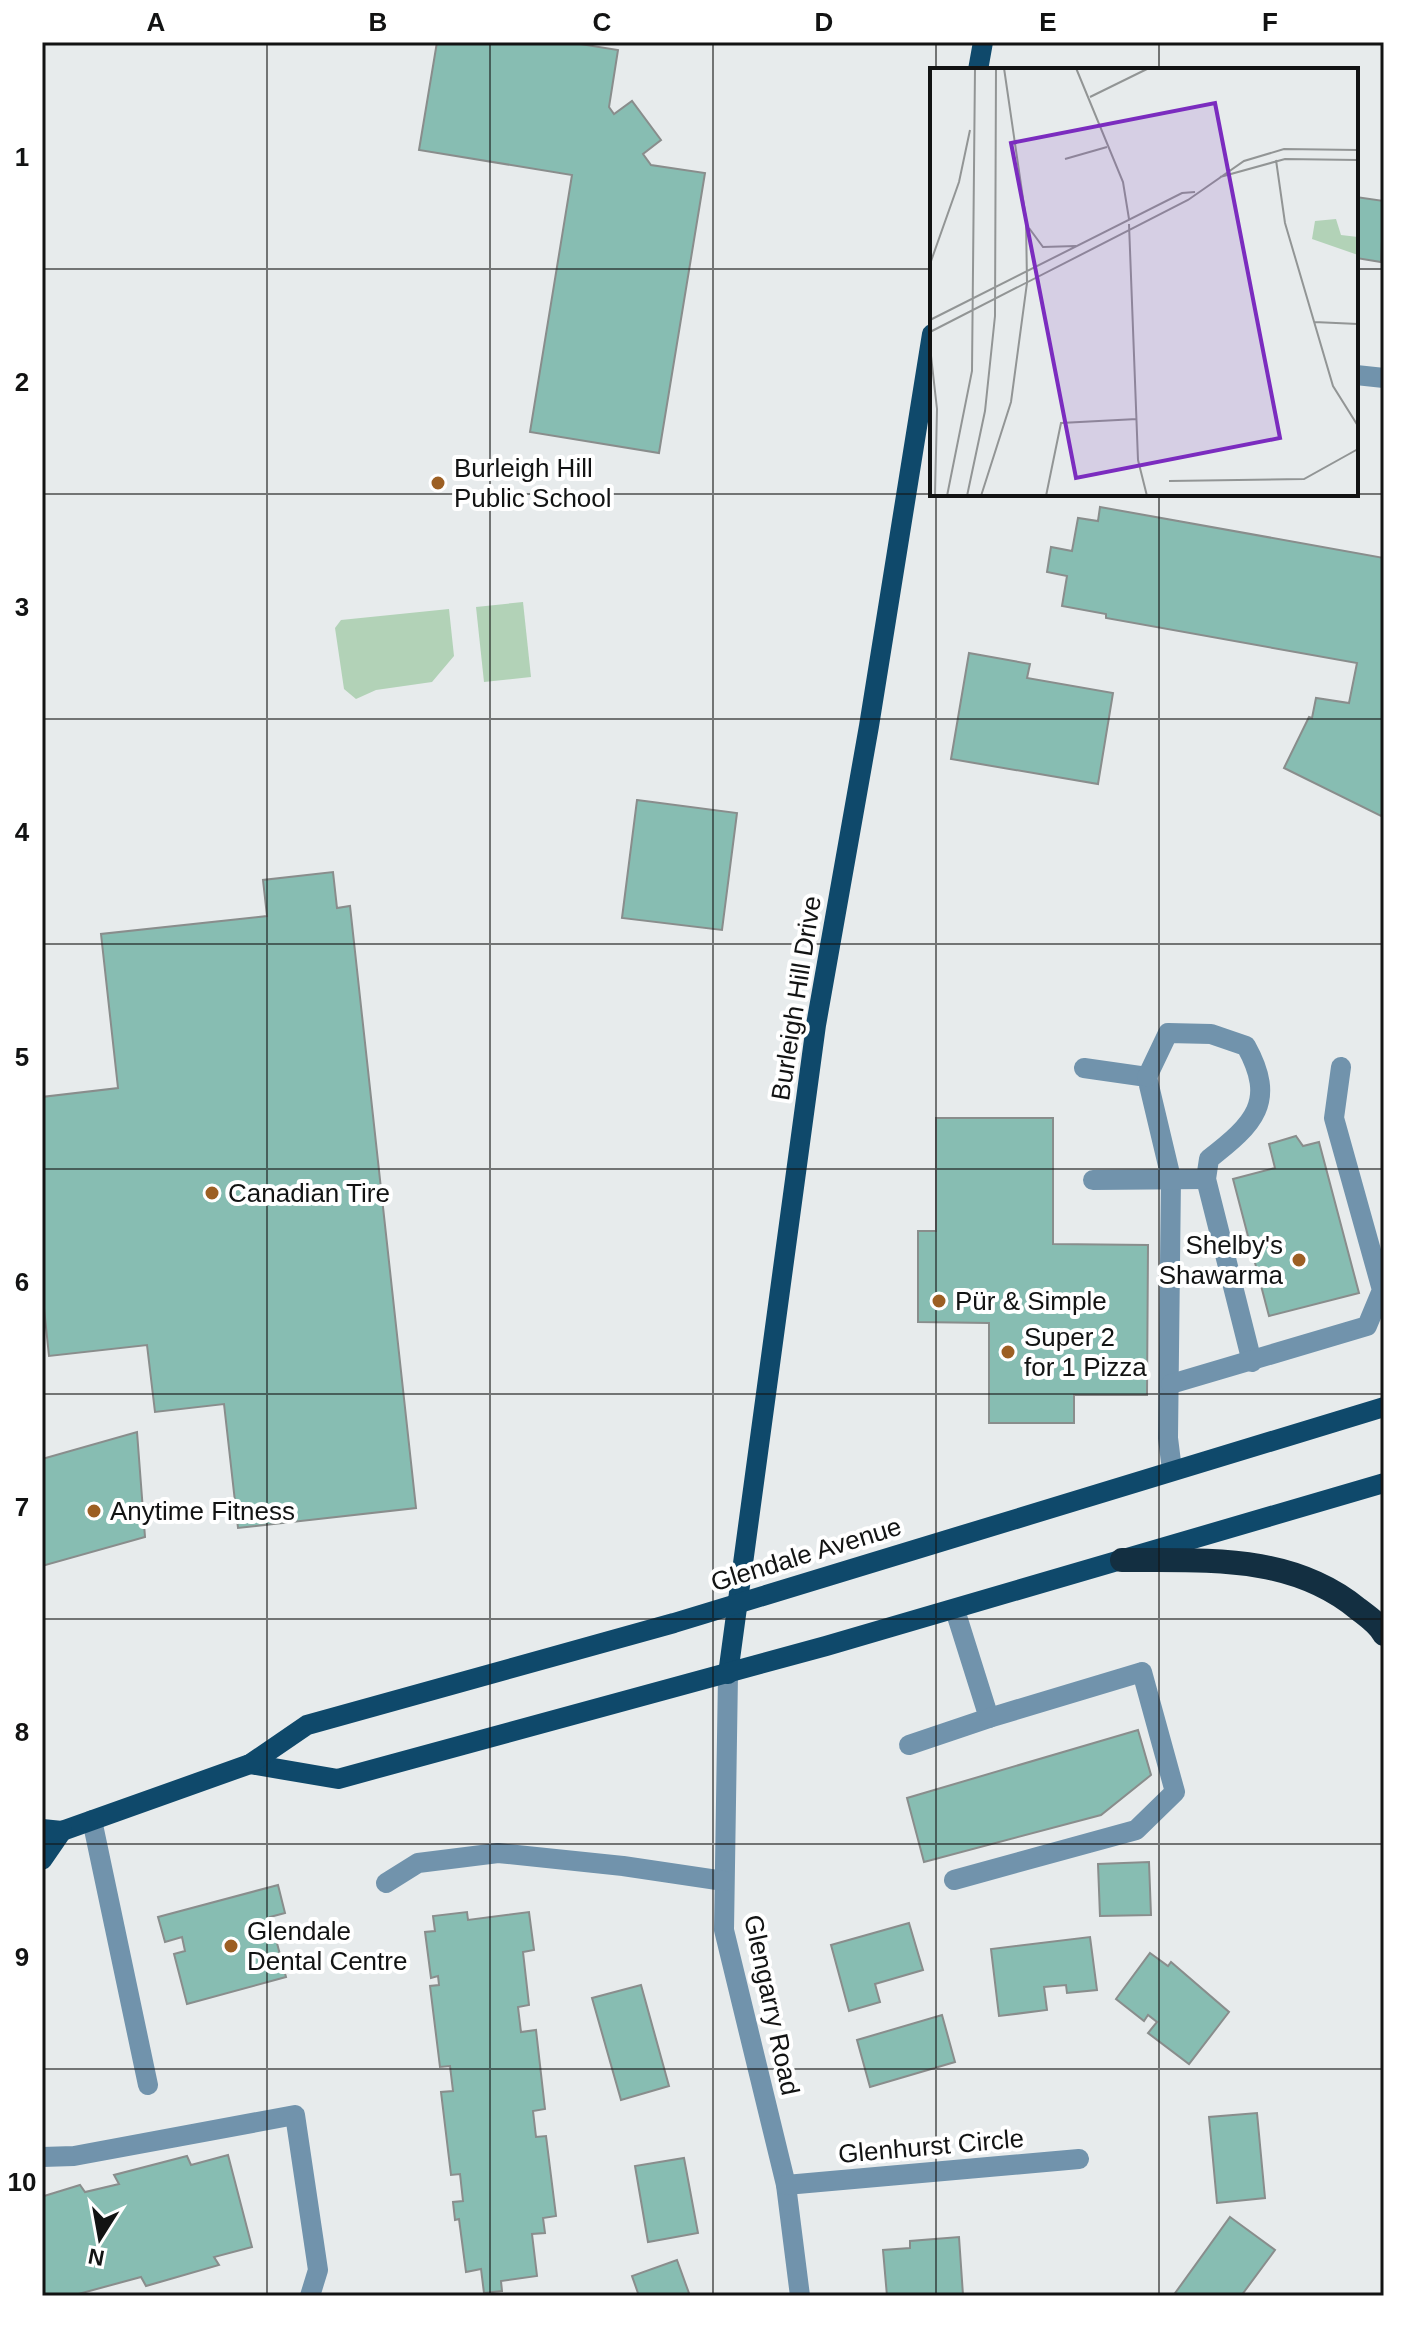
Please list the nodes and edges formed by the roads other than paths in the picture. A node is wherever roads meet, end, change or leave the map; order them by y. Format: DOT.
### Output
graph roads {
  1 [pos="983,42"];
  2 [pos="978,68"];
  3 [pos="930,346"];
  4 [pos="1358,375"];
  5 [pos="1384,378"];
  6 [pos="1341,1067"];
  7 [pos="1084,1068"];
  8 [pos="1147,1077"];
  9 [pos="1171,1178"];
  10 [pos="1206,1179"];
  11 [pos="1093,1180"];
  12 [pos="1252,1362"];
  13 [pos="1171,1384"];
  14 [pos="1384,1407"];
  15 [pos="1172,1470"];
  16 [pos="1384,1483"];
  17 [pos="1122,1560"];
  18 [pos="739,1601"];
  19 [pos="955,1610"];
  20 [pos="1384,1634"];
  21 [pos="728,1674"];
  22 [pos="989,1718"];
  23 [pos="909,1745"];
  24 [pos="250,1764"];
  25 [pos="92,1820"];
  26 [pos="52,1830"];
  27 [pos="42,1860"];
  28 [pos="954,1880"];
  29 [pos="724,1881"];
  30 [pos="386,1883"];
  31 [pos="148,2085"];
  32 [pos="42,2157"];
  33 [pos="1079,2159"];
  34 [pos="786,2185"];
  35 [pos="310,2296"];
  36 [pos="800,2296"];
  1 -- 2 [label="main road"];
  3 -- 18 [label="main road, Burleigh Hill Drive"];
  4 -- 5 [label="street"];
  6 -- 12 [label="street"];
  7 -- 8 [label="street"];
  8 -- 9 [label="street"];
  8 -- 10 [label="street"];
  9 -- 10 [label="street"];
  9 -- 11 [label="street"];
  9 -- 13 [label="street"];
  10 -- 12 [label="street"];
  12 -- 13 [label="street"];
  13 -- 15 [label="street"];
  14 -- 15 [label="main road, Glendale Avenue"];
  15 -- 18 [label="main road, Glendale Avenue"];
  16 -- 17 [label="main road, Glendale Avenue"];
  17 -- 19 [label="main road, Glendale Avenue"];
  17 -- 20 [label="highway"];
  18 -- 21 [label="main road, Burleigh Hill Drive"];
  18 -- 24 [label="main road, Glendale Avenue"];
  19 -- 21 [label="main road, Glendale Avenue"];
  19 -- 22 [label="street"];
  21 -- 24 [label="main road, Glendale Avenue"];
  21 -- 29 [label="street, Glengarry Road"];
  22 -- 23 [label="street"];
  22 -- 28 [label="street"];
  24 -- 25 [label="main road, Glendale Avenue"];
  25 -- 26 [label="main road, Glendale Avenue"];
  25 -- 31 [label="street"];
  26 -- 27 [label="main road, Glendale Avenue"];
  29 -- 30 [label="street"];
  29 -- 34 [label="street, Glengarry Road"];
  32 -- 35 [label="street"];
  33 -- 34 [label="street, Glenhurst Circle"];
  34 -- 36 [label="street, Glengarry Road"];
}
